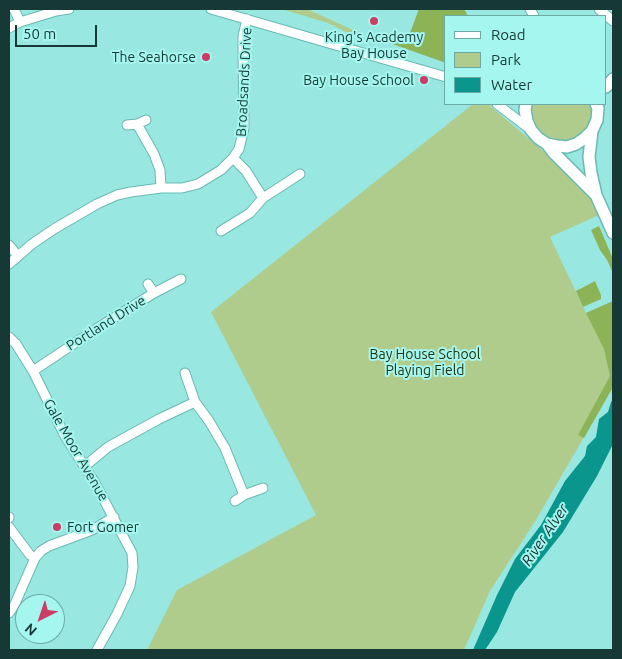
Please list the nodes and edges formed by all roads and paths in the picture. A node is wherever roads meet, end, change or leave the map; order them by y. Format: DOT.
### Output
graph roads {
  1 [pos="14,9"];
  2 [pos="69,9"];
  3 [pos="211,9"];
  4 [pos="224,10"];
  5 [pos="247,19"];
  6 [pos="20,22"];
  7 [pos="9,28"];
  8 [pos="444,76"];
  9 [pos="498,105"];
  10 [pos="526,105"];
  11 [pos="598,105"];
  12 [pos="146,120"];
  13 [pos="137,124"];
  14 [pos="127,125"];
  15 [pos="531,130"];
  16 [pos="592,131"];
  17 [pos="547,144"];
  18 [pos="233,158"];
  19 [pos="300,174"];
  20 [pos="161,188"];
  21 [pos="596,195"];
  22 [pos="263,198"];
  23 [pos="221,231"];
  24 [pos="613,233"];
  25 [pos="9,245"];
  26 [pos="18,256"];
  27 [pos="9,264"];
  28 [pos="181,279"];
  29 [pos="148,284"];
  30 [pos="154,293"];
  31 [pos="9,338"];
  32 [pos="33,371"];
  33 [pos="185,373"];
  34 [pos="195,402"];
  35 [pos="84,466"];
  36 [pos="263,488"];
  37 [pos="244,495"];
  38 [pos="235,501"];
  39 [pos="114,517"];
  40 [pos="9,527"];
  41 [pos="35,558"];
  42 [pos="9,613"];
  43 [pos="97,650"];
  1 -- 6 [label="street"];
  2 -- 6 [label="street"];
  3 -- 4 [label="street"];
  4 -- 5 [label="street"];
  5 -- 8 [label="street"];
  5 -- 18 [label="street, Broadsands Drive"];
  6 -- 7 [label="street"];
  9 -- 15 [label="street"];
  10 -- 15 [label="street"];
  11 -- 16 [label="street"];
  12 -- 13 [label="street"];
  13 -- 14 [label="street"];
  13 -- 20 [label="street"];
  15 -- 17 [label="street"];
  16 -- 17 [label="street"];
  16 -- 21 [label="street"];
  17 -- 21 [label="street"];
  18 -- 20 [label="street, Broadsands Drive"];
  18 -- 22 [label="street"];
  19 -- 22 [label="street"];
  20 -- 26 [label="street, Broadsands Drive"];
  21 -- 24 [label="street"];
  22 -- 23 [label="street"];
  25 -- 26 [label="street"];
  26 -- 27 [label="street, Broadsands Drive"];
  28 -- 30 [label="street, Portland Drive"];
  29 -- 30 [label="street"];
  30 -- 32 [label="street, Portland Drive"];
  31 -- 32 [label="street, Gale Moor Avenue"];
  32 -- 35 [label="street, Gale Moor Avenue"];
  33 -- 34 [label="street"];
  34 -- 35 [label="street"];
  34 -- 37 [label="street"];
  35 -- 39 [label="street, Gale Moor Avenue"];
  36 -- 37 [label="street"];
  37 -- 38 [label="street"];
  39 -- 41 [label="street"];
  39 -- 43 [label="street, Gale Moor Avenue"];
  40 -- 41 [label="street"];
  41 -- 42 [label="street"];
}
